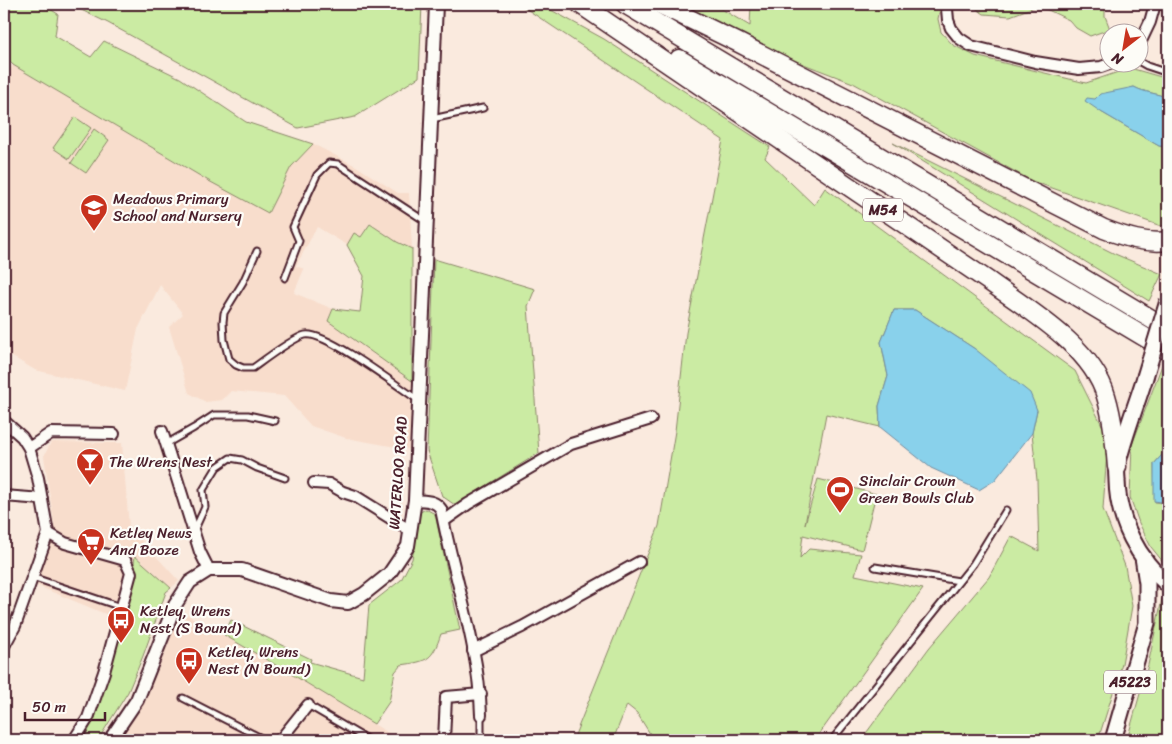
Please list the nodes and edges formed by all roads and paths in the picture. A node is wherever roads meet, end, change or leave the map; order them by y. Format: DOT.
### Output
graph roads {
  1 [pos="436,4"];
  2 [pos="580,4"];
  3 [pos="586,4"];
  4 [pos="625,4"];
  5 [pos="659,4"];
  6 [pos="948,4"];
  7 [pos="1155,4"];
  8 [pos="1150,22"];
  9 [pos="1100,67"];
  10 [pos="1150,67"];
  11 [pos="1168,73"];
  12 [pos="482,108"];
  13 [pos="432,119"];
  14 [pos="427,223"];
  15 [pos="1168,241"];
  16 [pos="257,251"];
  17 [pos="286,278"];
  18 [pos="1168,300"];
  19 [pos="1168,329"];
  20 [pos="1168,351"];
  21 [pos="420,402"];
  22 [pos="651,419"];
  23 [pos="4,421"];
  24 [pos="275,421"];
  25 [pos="162,431"];
  26 [pos="114,434"];
  27 [pos="166,444"];
  28 [pos="30,448"];
  29 [pos="1117,467"];
  30 [pos="285,478"];
  31 [pos="314,484"];
  32 [pos="4,496"];
  33 [pos="42,499"];
  34 [pos="415,500"];
  35 [pos="1006,510"];
  36 [pos="444,521"];
  37 [pos="193,531"];
  38 [pos="411,531"];
  39 [pos="48,533"];
  40 [pos="1143,556"];
  41 [pos="639,562"];
  42 [pos="875,567"];
  43 [pos="209,570"];
  44 [pos="31,577"];
  45 [pos="959,581"];
  46 [pos="1168,585"];
  47 [pos="122,608"];
  48 [pos="4,646"];
  49 [pos="473,651"];
  50 [pos="480,694"];
  51 [pos="183,698"];
  52 [pos="308,704"];
  53 [pos="481,715"];
  54 [pos="74,740"];
  55 [pos="110,740"];
  56 [pos="265,740"];
  57 [pos="280,740"];
  58 [pos="368,740"];
  59 [pos="444,740"];
  60 [pos="481,740"];
  61 [pos="832,740"];
  62 [pos="1112,740"];
  1 -- 13 [label="street, WATERLOO ROAD"];
  2 -- 29 [label="highway, M54"];
  3 -- 20 [label="highway, M54"];
  4 -- 19 [label="highway"];
  5 -- 15 [label="highway"];
  6 -- 9 [label="street"];
  7 -- 8 [label="street"];
  10 -- 11 [label="lane"];
  12 -- 13 [label="lane"];
  13 -- 14 [label="street, WATERLOO ROAD"];
  14 -- 17 [label="lane"];
  14 -- 21 [label="street, WATERLOO ROAD"];
  16 -- 21 [label="lane"];
  18 -- 29 [label="main road, bridge"];
  21 -- 34 [label="street, WATERLOO ROAD"];
  22 -- 36 [label="street"];
  23 -- 28 [label="street"];
  24 -- 27 [label="lane"];
  25 -- 27 [label="street"];
  26 -- 28 [label="street"];
  27 -- 37 [label="street"];
  28 -- 33 [label="street"];
  29 -- 40 [label="main road"];
  30 -- 37 [label="lane"];
  31 -- 38 [label="street"];
  32 -- 33 [label="street"];
  33 -- 39 [label="street"];
  34 -- 36 [label="street"];
  34 -- 38 [label="street, WATERLOO ROAD"];
  35 -- 45 [label="lane"];
  36 -- 49 [label="street"];
  37 -- 43 [label="street"];
  38 -- 43 [label="street, WATERLOO ROAD"];
  39 -- 44 [label="street"];
  39 -- 47 [label="street"];
  40 -- 46 [label="main road"];
  40 -- 62 [label="main road, A5223"];
  41 -- 49 [label="street"];
  42 -- 45 [label="lane"];
  43 -- 55 [label="street"];
  44 -- 47 [label="lane"];
  44 -- 48 [label="street"];
  45 -- 61 [label="lane"];
  47 -- 54 [label="street"];
  49 -- 50 [label="street"];
  50 -- 53 [label="street"];
  50 -- 59 [label="street"];
  51 -- 56 [label="lane"];
  52 -- 57 [label="street"];
  52 -- 58 [label="lane"];
  53 -- 60 [label="lane"];
}
